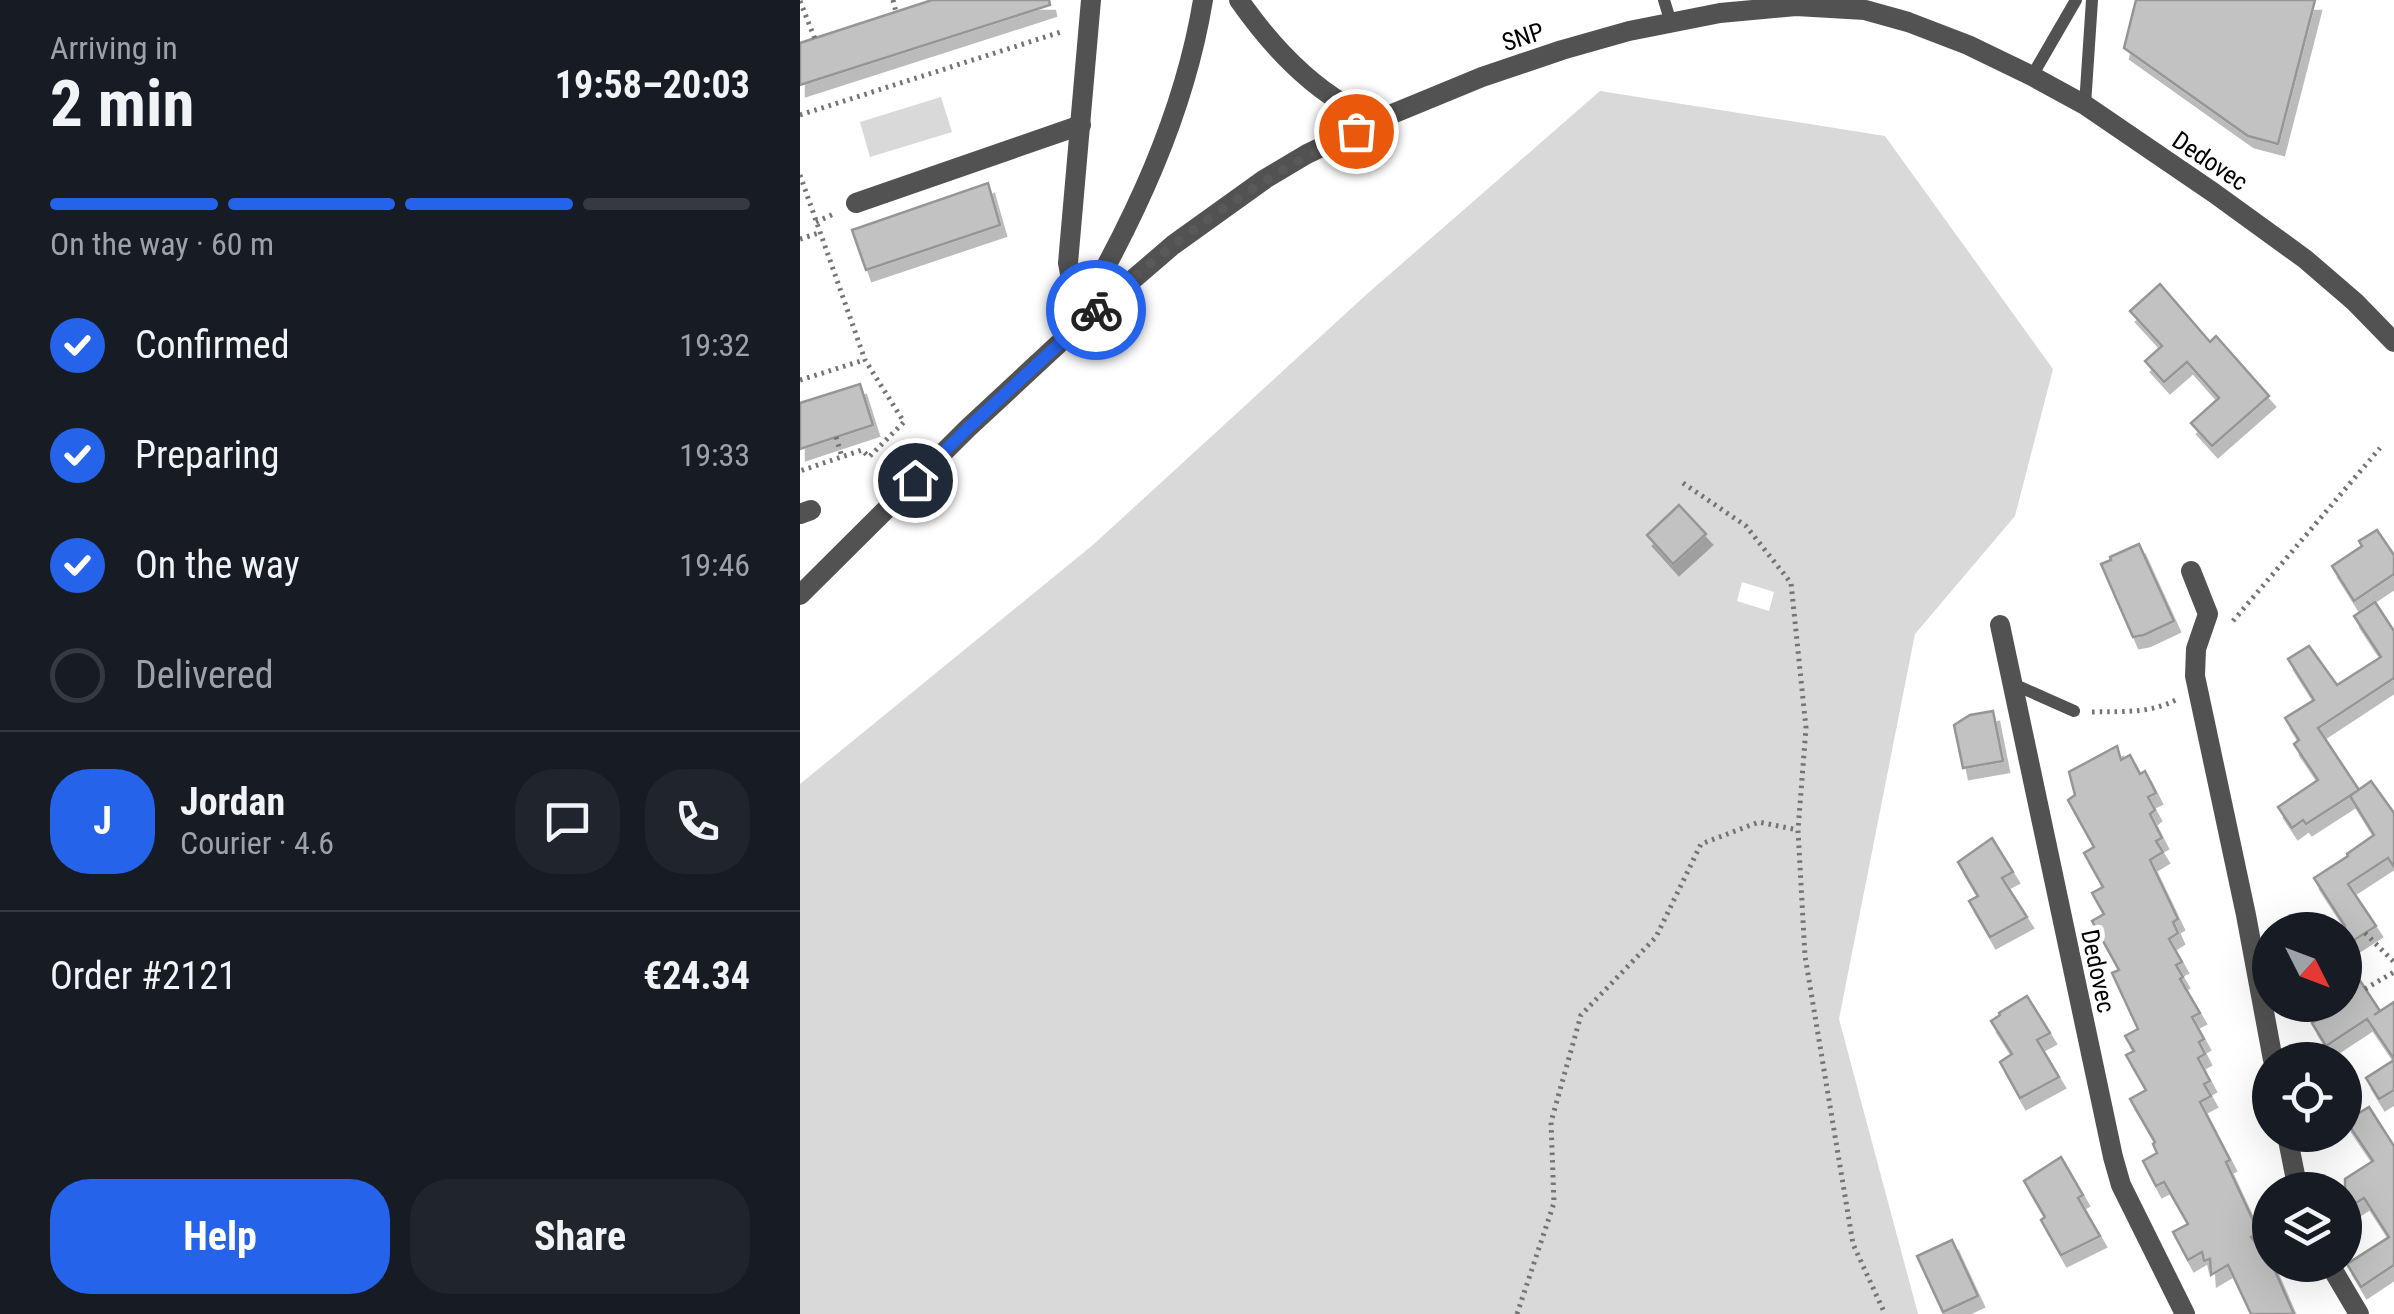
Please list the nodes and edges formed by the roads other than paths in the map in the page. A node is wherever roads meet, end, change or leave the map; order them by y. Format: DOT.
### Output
graph roads {
  1 [pos="1092,0"];
  2 [pos="1203,0"];
  3 [pos="1239,0"];
  4 [pos="1664,0"];
  5 [pos="2076,0"];
  6 [pos="2092,0"];
  7 [pos="1671,23"];
  8 [pos="2032,76"];
  9 [pos="2085,105"];
  10 [pos="1380,119"];
  11 [pos="1081,125"];
  12 [pos="856,203"];
  13 [pos="1094,289"];
  14 [pos="1066,337"];
  15 [pos="2394,342"];
  16 [pos="2191,571"];
  17 [pos="800,596"];
  18 [pos="2000,626"];
  19 [pos="2012,683"];
  20 [pos="2074,711"];
  21 [pos="2269,1042"];
  22 [pos="2340,1282"];
  23 [pos="2184,1314"];
  24 [pos="2359,1314"];
  1 -- 11 [label="street"];
  2 -- 13 [label="street, SNP"];
  3 -- 10 [label="street"];
  4 -- 7 [label="lane"];
  5 -- 8 [label="lane"];
  6 -- 9 [label="lane"];
  7 -- 8 [label="street, SNP"];
  7 -- 10 [label="street, SNP"];
  8 -- 9 [label="street, Dedovec"];
  9 -- 15 [label="street, Dedovec"];
  10 -- 14 [label="street, SNP"];
  11 -- 12 [label="street"];
  11 -- 13 [label="street"];
  13 -- 14 [label="street, SNP"];
  14 -- 17 [label="street, SNP"];
  16 -- 21 [label="street"];
  18 -- 19 [label="street, Dedovec"];
  19 -- 20 [label="lane"];
  19 -- 23 [label="street, Dedovec"];
  22 -- 24 [label="street"];
}
